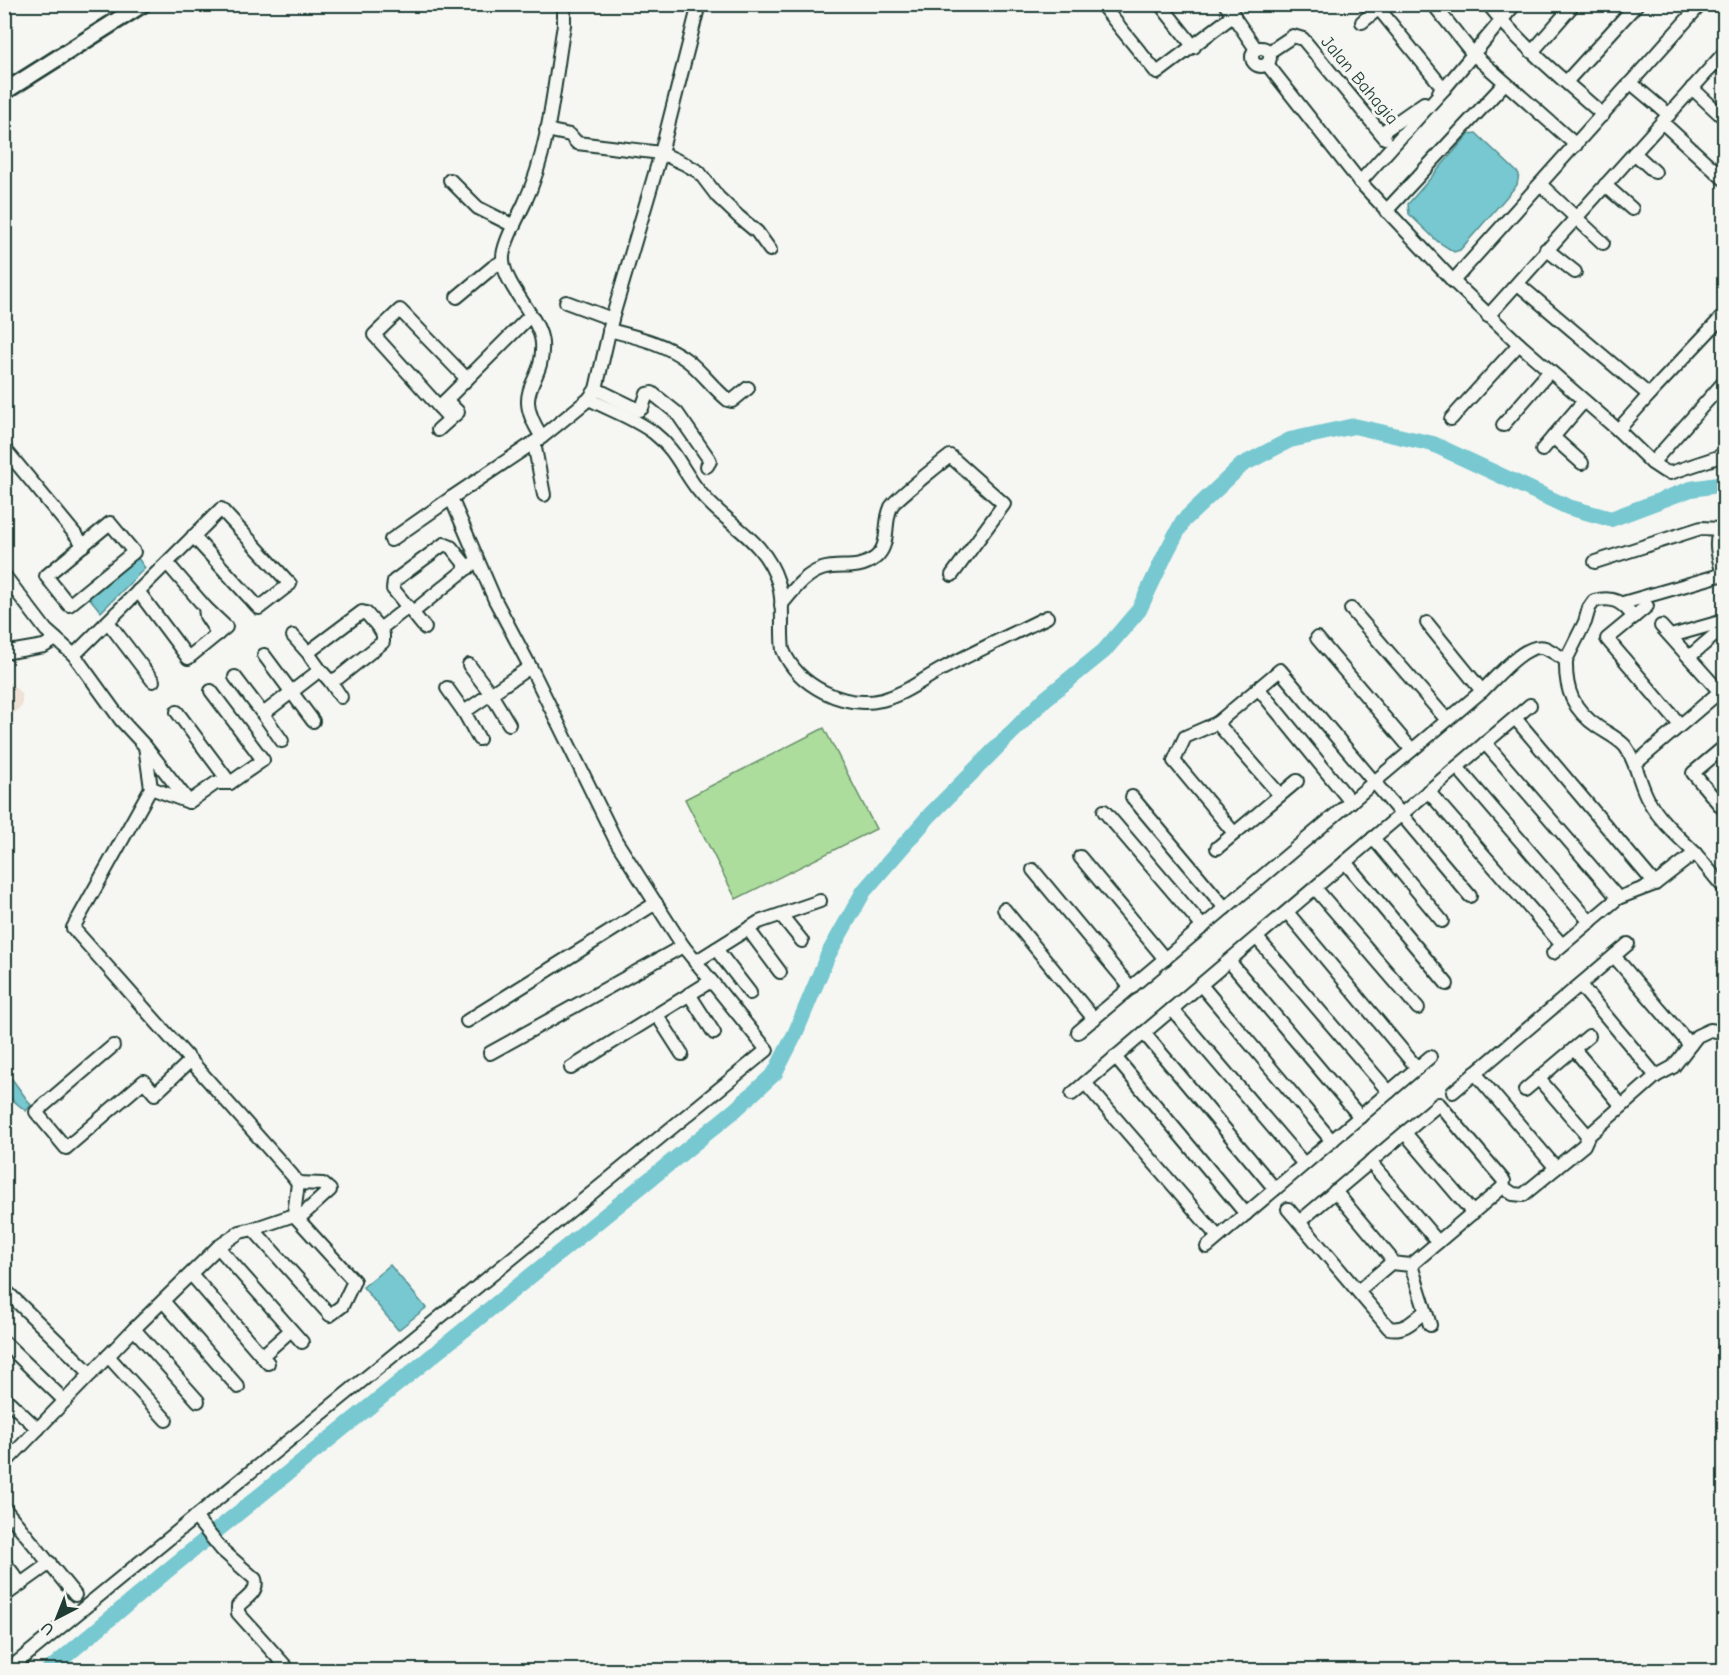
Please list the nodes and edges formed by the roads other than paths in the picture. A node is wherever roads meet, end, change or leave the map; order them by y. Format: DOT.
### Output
graph roads {
  1 [pos="143,4"];
  2 [pos="564,4"];
  3 [pos="699,4"];
  4 [pos="1101,4"];
  5 [pos="1160,4"];
  6 [pos="1225,4"];
  7 [pos="1433,4"];
  8 [pos="1488,4"];
  9 [pos="1515,4"];
  10 [pos="1574,4"];
  11 [pos="1637,4"];
  12 [pos="1701,4"];
  13 [pos="1381,7"];
  14 [pos="1234,15"];
  15 [pos="1501,20"];
  16 [pos="1362,22"];
  17 [pos="1194,46"];
  18 [pos="1532,52"];
  19 [pos="1473,54"];
  20 [pos="1264,55"];
  21 [pos="1724,55"];
  22 [pos="1566,82"];
  23 [pos="1505,83"];
  24 [pos="1631,83"];
  25 [pos="1692,88"];
  26 [pos="1444,89"];
  27 [pos="4,92"];
  28 [pos="1603,115"];
  29 [pos="1725,118"];
  30 [pos="1666,119"];
  31 [pos="546,130"];
  32 [pos="1381,133"];
  33 [pos="1391,146"];
  34 [pos="1576,146"];
  35 [pos="661,153"];
  36 [pos="1634,153"];
  37 [pos="1655,172"];
  38 [pos="1725,179"];
  39 [pos="450,180"];
  40 [pos="1360,182"];
  41 [pos="1541,185"];
  42 [pos="1605,186"];
  43 [pos="1632,209"];
  44 [pos="1386,211"];
  45 [pos="1575,218"];
  46 [pos="514,226"];
  47 [pos="1603,243"];
  48 [pos="1546,249"];
  49 [pos="770,250"];
  50 [pos="503,261"];
  51 [pos="1575,272"];
  52 [pos="1453,281"];
  53 [pos="1518,284"];
  54 [pos="457,297"];
  55 [pos="566,302"];
  56 [pos="1725,315"];
  57 [pos="530,316"];
  58 [pos="1488,316"];
  59 [pos="611,324"];
  60 [pos="1519,345"];
  61 [pos="1550,372"];
  62 [pos="466,379"];
  63 [pos="1725,382"];
  64 [pos="748,388"];
  65 [pos="592,394"];
  66 [pos="1649,395"];
  67 [pos="1584,401"];
  68 [pos="442,403"];
  69 [pos="1451,419"];
  70 [pos="1503,424"];
  71 [pos="438,430"];
  72 [pos="1618,430"];
  73 [pos="1553,437"];
  74 [pos="538,440"];
  75 [pos="4,448"];
  76 [pos="1542,450"];
  77 [pos="1725,455"];
  78 [pos="1582,463"];
  79 [pos="1653,463"];
  80 [pos="707,466"];
  81 [pos="544,495"];
  82 [pos="451,498"];
  83 [pos="1722,527"];
  84 [pos="193,536"];
  85 [pos="391,540"];
  86 [pos="84,545"];
  87 [pos="1595,562"];
  88 [pos="167,563"];
  89 [pos="473,564"];
  90 [pos="1724,574"];
  91 [pos="4,575"];
  92 [pos="952,575"];
  93 [pos="138,591"];
  94 [pos="1623,603"];
  95 [pos="781,605"];
  96 [pos="1647,606"];
  97 [pos="1351,609"];
  98 [pos="410,610"];
  99 [pos="1047,617"];
  100 [pos="1634,617"];
  101 [pos="1725,621"];
  102 [pos="108,622"];
  103 [pos="1427,623"];
  104 [pos="1661,626"];
  105 [pos="1725,627"];
  106 [pos="425,628"];
  107 [pos="380,629"];
  108 [pos="293,636"];
  109 [pos="1671,636"];
  110 [pos="1317,638"];
  111 [pos="56,639"];
  112 [pos="4,647"];
  113 [pos="309,654"];
  114 [pos="74,655"];
  115 [pos="264,655"];
  116 [pos="1689,657"];
  117 [pos="1566,660"];
  118 [pos="469,664"];
  119 [pos="530,666"];
  120 [pos="320,670"];
  121 [pos="235,678"];
  122 [pos="153,681"];
  123 [pos="330,681"];
  124 [pos="447,688"];
  125 [pos="1258,688"];
  126 [pos="1722,690"];
  127 [pos="211,691"];
  128 [pos="1482,691"];
  129 [pos="291,692"];
  130 [pos="491,694"];
  131 [pos="341,697"];
  132 [pos="1530,705"];
  133 [pos="177,712"];
  134 [pos="464,712"];
  135 [pos="263,714"];
  136 [pos="1515,718"];
  137 [pos="1447,720"];
  138 [pos="314,721"];
  139 [pos="1217,723"];
  140 [pos="508,724"];
  141 [pos="1680,725"];
  142 [pos="479,738"];
  143 [pos="282,741"];
  144 [pos="1485,743"];
  145 [pos="145,746"];
  146 [pos="1724,749"];
  147 [pos="1412,750"];
  148 [pos="1635,764"];
  149 [pos="1457,767"];
  150 [pos="1297,781"];
  151 [pos="1374,782"];
  152 [pos="230,783"];
  153 [pos="151,788"];
  154 [pos="1428,791"];
  155 [pos="1280,795"];
  156 [pos="1132,797"];
  157 [pos="189,802"];
  158 [pos="1351,802"];
  159 [pos="1725,810"];
  160 [pos="1104,811"];
  161 [pos="1401,814"];
  162 [pos="1234,833"];
  163 [pos="1373,838"];
  164 [pos="1217,848"];
  165 [pos="1695,853"];
  166 [pos="1080,857"];
  167 [pos="1345,862"];
  168 [pos="1033,870"];
  169 [pos="1654,884"];
  170 [pos="1315,888"];
  171 [pos="1725,888"];
  172 [pos="1470,896"];
  173 [pos="1618,898"];
  174 [pos="820,901"];
  175 [pos="656,903"];
  176 [pos="1225,908"];
  177 [pos="1004,909"];
  178 [pos="1287,912"];
  179 [pos="781,915"];
  180 [pos="1442,921"];
  181 [pos="1590,922"];
  182 [pos="1203,927"];
  183 [pos="748,929"];
  184 [pos="1257,938"];
  185 [pos="802,941"];
  186 [pos="1628,944"];
  187 [pos="683,946"];
  188 [pos="716,949"];
  189 [pos="1614,956"];
  190 [pos="1165,959"];
  191 [pos="1229,961"];
  192 [pos="694,962"];
  193 [pos="780,972"];
  194 [pos="711,981"];
  195 [pos="1447,984"];
  196 [pos="1201,985"];
  197 [pos="1580,985"];
  198 [pos="1131,988"];
  199 [pos="750,993"];
  200 [pos="689,994"];
  201 [pos="1418,1008"];
  202 [pos="1172,1009"];
  203 [pos="657,1014"];
  204 [pos="1094,1019"];
  205 [pos="467,1021"];
  206 [pos="1078,1032"];
  207 [pos="1725,1032"];
  208 [pos="714,1033"];
  209 [pos="1144,1033"];
  210 [pos="1589,1036"];
  211 [pos="1690,1045"];
  212 [pos="113,1046"];
  213 [pos="1574,1049"];
  214 [pos="490,1053"];
  215 [pos="682,1054"];
  216 [pos="1115,1057"];
  217 [pos="1430,1057"];
  218 [pos="188,1058"];
  219 [pos="571,1068"];
  220 [pos="1417,1068"];
  221 [pos="1475,1073"];
  222 [pos="1656,1076"];
  223 [pos="1539,1079"];
  224 [pos="1085,1083"];
  225 [pos="1525,1090"];
  226 [pos="1389,1092"];
  227 [pos="1454,1092"];
  228 [pos="1072,1094"];
  229 [pos="1622,1106"];
  230 [pos="1360,1117"];
  231 [pos="1405,1133"];
  232 [pos="1588,1136"];
  233 [pos="1332,1141"];
  234 [pos="1370,1162"];
  235 [pos="1304,1164"];
  236 [pos="1556,1168"];
  237 [pos="298,1183"];
  238 [pos="1503,1187"];
  239 [pos="1275,1189"];
  240 [pos="1335,1191"];
  241 [pos="1288,1209"];
  242 [pos="1473,1213"];
  243 [pos="1246,1214"];
  244 [pos="298,1216"];
  245 [pos="1299,1222"];
  246 [pos="253,1229"];
  247 [pos="1218,1238"];
  248 [pos="1438,1242"];
  249 [pos="218,1247"];
  250 [pos="1207,1247"];
  251 [pos="1391,1263"];
  252 [pos="1411,1265"];
  253 [pos="191,1274"];
  254 [pos="361,1281"];
  255 [pos="4,1289"];
  256 [pos="1358,1291"];
  257 [pos="162,1301"];
  258 [pos="1425,1311"];
  259 [pos="1430,1325"];
  260 [pos="134,1329"];
  261 [pos="291,1330"];
  262 [pos="302,1341"];
  263 [pos="4,1342"];
  264 [pos="108,1356"];
  265 [pos="91,1374"];
  266 [pos="238,1387"];
  267 [pos="4,1397"];
  268 [pos="65,1401"];
  269 [pos="198,1401"];
  270 [pos="166,1420"];
  271 [pos="38,1429"];
  272 [pos="7,1457"];
  273 [pos="4,1508"];
  274 [pos="198,1521"];
  275 [pos="4,1562"];
  276 [pos="50,1563"];
  277 [pos="21,1584"];
  278 [pos="75,1595"];
  279 [pos="4,1596"];
  280 [pos="8,1671"];
  281 [pos="288,1671"];
  1 -- 27 [label="main road"];
  2 -- 31 [label="street"];
  3 -- 35 [label="street"];
  4 -- 17 [label="street"];
  5 -- 17 [label="street"];
  6 -- 14 [label="street"];
  7 -- 19 [label="street"];
  8 -- 15 [label="street"];
  9 -- 15 [label="street"];
  10 -- 18 [label="street"];
  11 -- 22 [label="street"];
  12 -- 24 [label="street"];
  13 -- 16 [label="street"];
  13 -- 26 [label="street"];
  14 -- 17 [label="street"];
  14 -- 20 [label="street"];
  15 -- 18 [label="street"];
  15 -- 19 [label="street"];
  18 -- 22 [label="street"];
  19 -- 23 [label="street"];
  19 -- 26 [label="street"];
  20 -- 32 [label="street, Jalan Bahagia"];
  20 -- 40 [label="street"];
  21 -- 25 [label="street"];
  22 -- 28 [label="street"];
  23 -- 34 [label="street"];
  23 -- 44 [label="street"];
  24 -- 28 [label="street"];
  24 -- 30 [label="street"];
  25 -- 29 [label="street"];
  25 -- 30 [label="street"];
  26 -- 32 [label="street"];
  26 -- 33 [label="street"];
  28 -- 34 [label="street"];
  30 -- 36 [label="street"];
  30 -- 38 [label="street"];
  31 -- 35 [label="street"];
  31 -- 46 [label="street"];
  32 -- 33 [label="street, Jalan Bahagia"];
  33 -- 40 [label="street"];
  34 -- 41 [label="street"];
  35 -- 49 [label="street"];
  35 -- 59 [label="street"];
  36 -- 37 [label="street"];
  36 -- 42 [label="street"];
  39 -- 46 [label="street"];
  40 -- 44 [label="street"];
  41 -- 45 [label="street"];
  41 -- 52 [label="street"];
  42 -- 43 [label="street"];
  42 -- 45 [label="street"];
  44 -- 52 [label="street"];
  45 -- 47 [label="street"];
  45 -- 48 [label="street"];
  46 -- 50 [label="street"];
  48 -- 51 [label="street"];
  48 -- 53 [label="street"];
  50 -- 54 [label="street"];
  50 -- 57 [label="street"];
  52 -- 58 [label="street"];
  53 -- 58 [label="street"];
  53 -- 66 [label="street"];
  55 -- 59 [label="street"];
  56 -- 66 [label="street"];
  57 -- 62 [label="street"];
  57 -- 74 [label="street"];
  58 -- 60 [label="street"];
  59 -- 64 [label="street"];
  59 -- 65 [label="street"];
  60 -- 61 [label="street"];
  60 -- 69 [label="street"];
  61 -- 67 [label="street"];
  61 -- 70 [label="street"];
  62 -- 68 [label="street"];
  62 -- 68 [label="street"];
  63 -- 79 [label="street"];
  65 -- 74 [label="street"];
  65 -- 80 [label="street"];
  65 -- 95 [label="street"];
  66 -- 72 [label="street"];
  67 -- 72 [label="street"];
  67 -- 73 [label="street"];
  68 -- 71 [label="street"];
  72 -- 79 [label="street"];
  73 -- 76 [label="street"];
  73 -- 78 [label="street"];
  74 -- 81 [label="street"];
  74 -- 82 [label="street"];
  75 -- 86 [label="street"];
  77 -- 79 [label="street"];
  82 -- 85 [label="street"];
  82 -- 89 [label="street"];
  83 -- 87 [label="street"];
  83 -- 90 [label="street"];
  84 -- 84 [label="street"];
  84 -- 88 [label="street"];
  86 -- 86 [label="street"];
  88 -- 93 [label="street"];
  88 -- 93 [label="street"];
  89 -- 98 [label="street"];
  89 -- 98 [label="street"];
  89 -- 119 [label="street"];
  90 -- 94 [label="street"];
  91 -- 111 [label="street"];
  92 -- 95 [label="street"];
  93 -- 102 [label="street"];
  94 -- 100 [label="street"];
  94 -- 117 [label="street"];
  95 -- 99 [label="street"];
  96 -- 100 [label="street"];
  97 -- 137 [label="street"];
  98 -- 106 [label="street"];
  98 -- 107 [label="street"];
  100 -- 141 [label="street"];
  101 -- 109 [label="street"];
  102 -- 114 [label="street"];
  102 -- 122 [label="street"];
  103 -- 128 [label="street"];
  104 -- 109 [label="street"];
  105 -- 116 [label="street"];
  107 -- 113 [label="street"];
  107 -- 123 [label="street"];
  108 -- 113 [label="street"];
  109 -- 116 [label="street"];
  110 -- 147 [label="street"];
  111 -- 112 [label="street"];
  111 -- 114 [label="street"];
  113 -- 120 [label="street"];
  114 -- 145 [label="street"];
  115 -- 129 [label="street"];
  116 -- 126 [label="street"];
  117 -- 128 [label="street"];
  117 -- 148 [label="street"];
  118 -- 130 [label="street"];
  119 -- 130 [label="street"];
  119 -- 175 [label="street"];
  120 -- 123 [label="street"];
  120 -- 129 [label="street"];
  121 -- 135 [label="street"];
  123 -- 131 [label="street"];
  124 -- 134 [label="street"];
  125 -- 139 [label="street"];
  125 -- 151 [label="street"];
  125 -- 158 [label="street"];
  126 -- 141 [label="street"];
  127 -- 152 [label="street"];
  128 -- 137 [label="street"];
  129 -- 135 [label="street"];
  129 -- 138 [label="street"];
  130 -- 134 [label="street"];
  130 -- 140 [label="street"];
  132 -- 136 [label="street"];
  133 -- 152 [label="street"];
  134 -- 142 [label="street"];
  135 -- 143 [label="street"];
  136 -- 144 [label="street"];
  136 -- 169 [label="street"];
  137 -- 147 [label="street"];
  139 -- 155 [label="street"];
  139 -- 162 [label="street"];
  141 -- 148 [label="street"];
  144 -- 149 [label="street"];
  144 -- 173 [label="street"];
  145 -- 153 [label="street"];
  145 -- 157 [label="street"];
  146 -- 159 [label="street"];
  147 -- 151 [label="street"];
  148 -- 165 [label="street"];
  149 -- 154 [label="street"];
  149 -- 181 [label="street"];
  150 -- 155 [label="street"];
  151 -- 158 [label="street"];
  151 -- 161 [label="street"];
  152 -- 157 [label="street"];
  153 -- 157 [label="street"];
  153 -- 218 [label="street"];
  154 -- 161 [label="street"];
  154 -- 181 [label="street"];
  155 -- 162 [label="street"];
  156 -- 176 [label="street"];
  158 -- 176 [label="street"];
  160 -- 182 [label="street"];
  161 -- 163 [label="street"];
  161 -- 172 [label="street"];
  162 -- 164 [label="street"];
  163 -- 167 [label="street"];
  163 -- 180 [label="street"];
  165 -- 169 [label="street"];
  165 -- 171 [label="street"];
  166 -- 190 [label="street"];
  167 -- 170 [label="street"];
  167 -- 195 [label="street"];
  168 -- 198 [label="street"];
  169 -- 173 [label="street"];
  170 -- 178 [label="street"];
  170 -- 201 [label="street"];
  173 -- 181 [label="street"];
  174 -- 179 [label="street"];
  175 -- 187 [label="street"];
  175 -- 205 [label="street"];
  176 -- 182 [label="street"];
  177 -- 204 [label="street"];
  178 -- 184 [label="street"];
  178 -- 220 [label="street"];
  179 -- 183 [label="street"];
  179 -- 185 [label="street"];
  182 -- 190 [label="street"];
  183 -- 188 [label="street"];
  183 -- 193 [label="street"];
  184 -- 191 [label="street"];
  184 -- 226 [label="street"];
  186 -- 189 [label="street"];
  187 -- 192 [label="street"];
  187 -- 214 [label="street"];
  188 -- 192 [label="street"];
  188 -- 199 [label="street"];
  189 -- 197 [label="street"];
  189 -- 211 [label="street"];
  190 -- 198 [label="street"];
  191 -- 196 [label="street"];
  191 -- 230 [label="street"];
  192 -- 194 [label="street"];
  194 -- 200 [label="street"];
  194 -- 274 [label="street"];
  196 -- 202 [label="street"];
  196 -- 233 [label="street"];
  197 -- 221 [label="street"];
  197 -- 222 [label="street"];
  198 -- 204 [label="street"];
  200 -- 203 [label="street"];
  200 -- 208 [label="street"];
  202 -- 209 [label="street"];
  202 -- 235 [label="street"];
  203 -- 215 [label="street"];
  203 -- 219 [label="street"];
  204 -- 206 [label="street"];
  207 -- 211 [label="street"];
  209 -- 216 [label="street"];
  209 -- 239 [label="street"];
  210 -- 213 [label="street"];
  211 -- 222 [label="street"];
  212 -- 218 [label="street"];
  213 -- 223 [label="street"];
  213 -- 229 [label="street"];
  216 -- 224 [label="street"];
  216 -- 243 [label="street"];
  217 -- 220 [label="street"];
  218 -- 237 [label="street"];
  220 -- 226 [label="street"];
  221 -- 227 [label="street"];
  221 -- 236 [label="street"];
  222 -- 229 [label="street"];
  223 -- 225 [label="street"];
  223 -- 232 [label="street"];
  224 -- 228 [label="street"];
  224 -- 247 [label="street"];
  226 -- 230 [label="street"];
  229 -- 232 [label="street"];
  230 -- 233 [label="street"];
  231 -- 234 [label="street"];
  231 -- 238 [label="street"];
  231 -- 242 [label="street"];
  232 -- 236 [label="street"];
  233 -- 235 [label="street"];
  234 -- 240 [label="street"];
  234 -- 248 [label="street"];
  235 -- 239 [label="street"];
  236 -- 238 [label="street"];
  237 -- 244 [label="street"];
  237 -- 244 [label="street"];
  238 -- 242 [label="street"];
  239 -- 243 [label="street"];
  240 -- 245 [label="street"];
  240 -- 251 [label="street"];
  241 -- 245 [label="street"];
  242 -- 248 [label="street"];
  243 -- 247 [label="street"];
  244 -- 246 [label="street"];
  244 -- 246 [label="street"];
  244 -- 254 [label="street"];
  245 -- 256 [label="street"];
  246 -- 249 [label="street"];
  247 -- 250 [label="street"];
  248 -- 252 [label="street"];
  249 -- 253 [label="street"];
  249 -- 261 [label="street"];
  251 -- 252 [label="street"];
  251 -- 256 [label="street"];
  252 -- 258 [label="street"];
  253 -- 257 [label="street"];
  253 -- 261 [label="street"];
  255 -- 265 [label="street"];
  256 -- 258 [label="street"];
  257 -- 260 [label="street"];
  257 -- 266 [label="street"];
  258 -- 259 [label="street"];
  260 -- 264 [label="street"];
  260 -- 269 [label="street"];
  261 -- 262 [label="street"];
  263 -- 268 [label="street"];
  264 -- 265 [label="street"];
  264 -- 270 [label="street"];
  265 -- 268 [label="street"];
  267 -- 271 [label="street"];
  268 -- 271 [label="street"];
  271 -- 272 [label="street"];
  273 -- 276 [label="street"];
  274 -- 280 [label="street"];
  274 -- 281 [label="street"];
  275 -- 277 [label="street"];
  276 -- 277 [label="street"];
  276 -- 278 [label="street"];
  277 -- 279 [label="street"];
}
